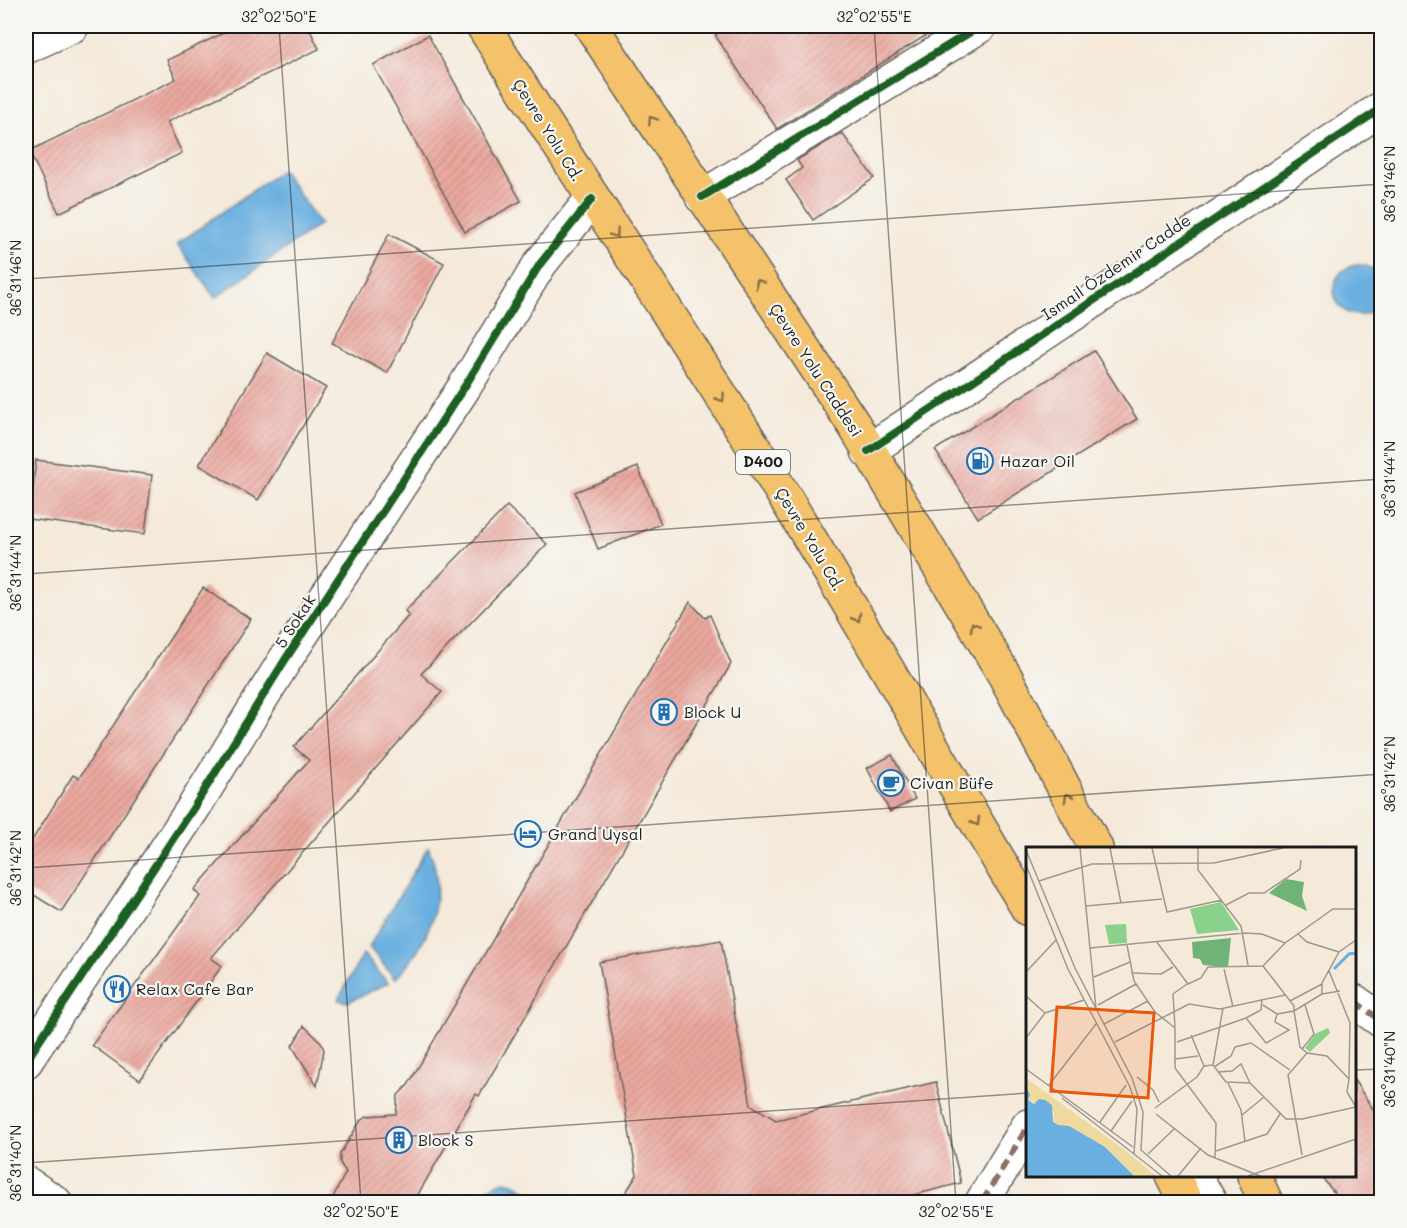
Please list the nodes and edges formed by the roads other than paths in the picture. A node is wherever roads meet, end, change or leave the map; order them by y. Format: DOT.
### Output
graph roads {
  1 [pos="72,26"];
  2 [pos="483,26"];
  3 [pos="591,26"];
  4 [pos="980,26"];
  5 [pos="26,47"];
  6 [pos="1382,108"];
  7 [pos="702,197"];
  8 [pos="592,199"];
  9 [pos="868,451"];
  10 [pos="1095,847"];
  11 [pos="1026,906"];
  12 [pos="1356,1002"];
  13 [pos="1382,1020"];
  14 [pos="26,1061"];
  15 [pos="1026,1129"];
  16 [pos="1173,1177"];
  17 [pos="1196,1177"];
  18 [pos="1254,1177"];
  19 [pos="26,1184"];
  20 [pos="55,1203"];
  21 [pos="982,1203"];
  22 [pos="1185,1203"];
  23 [pos="1210,1203"];
  24 [pos="1266,1203"];
  1 -- 5 [label="street"];
  2 -- 8 [label="highway, Çevre Yolu Cd. / D400"];
  7 -- 3 [label="highway, Çevre Yolu Caddesi, one-way"];
  4 -- 7 [label="street"];
  6 -- 9 [label="street, Ismail Ôzdemir Cadde"];
  9 -- 7 [label="highway, Çevre Yolu Caddesi, one-way"];
  8 -- 11 [label="highway, Çevre Yolu Cd. / D400, one-way"];
  8 -- 14 [label="street, 5 Sokak"];
  10 -- 9 [label="highway, Çevre Yolu Caddesi, one-way"];
  12 -- 13 [label="street"];
  15 -- 21 [label="street"];
  16 -- 22 [label="highway"];
  17 -- 23 [label="street"];
  18 -- 24 [label="highway"];
  19 -- 20 [label="street"];
}
